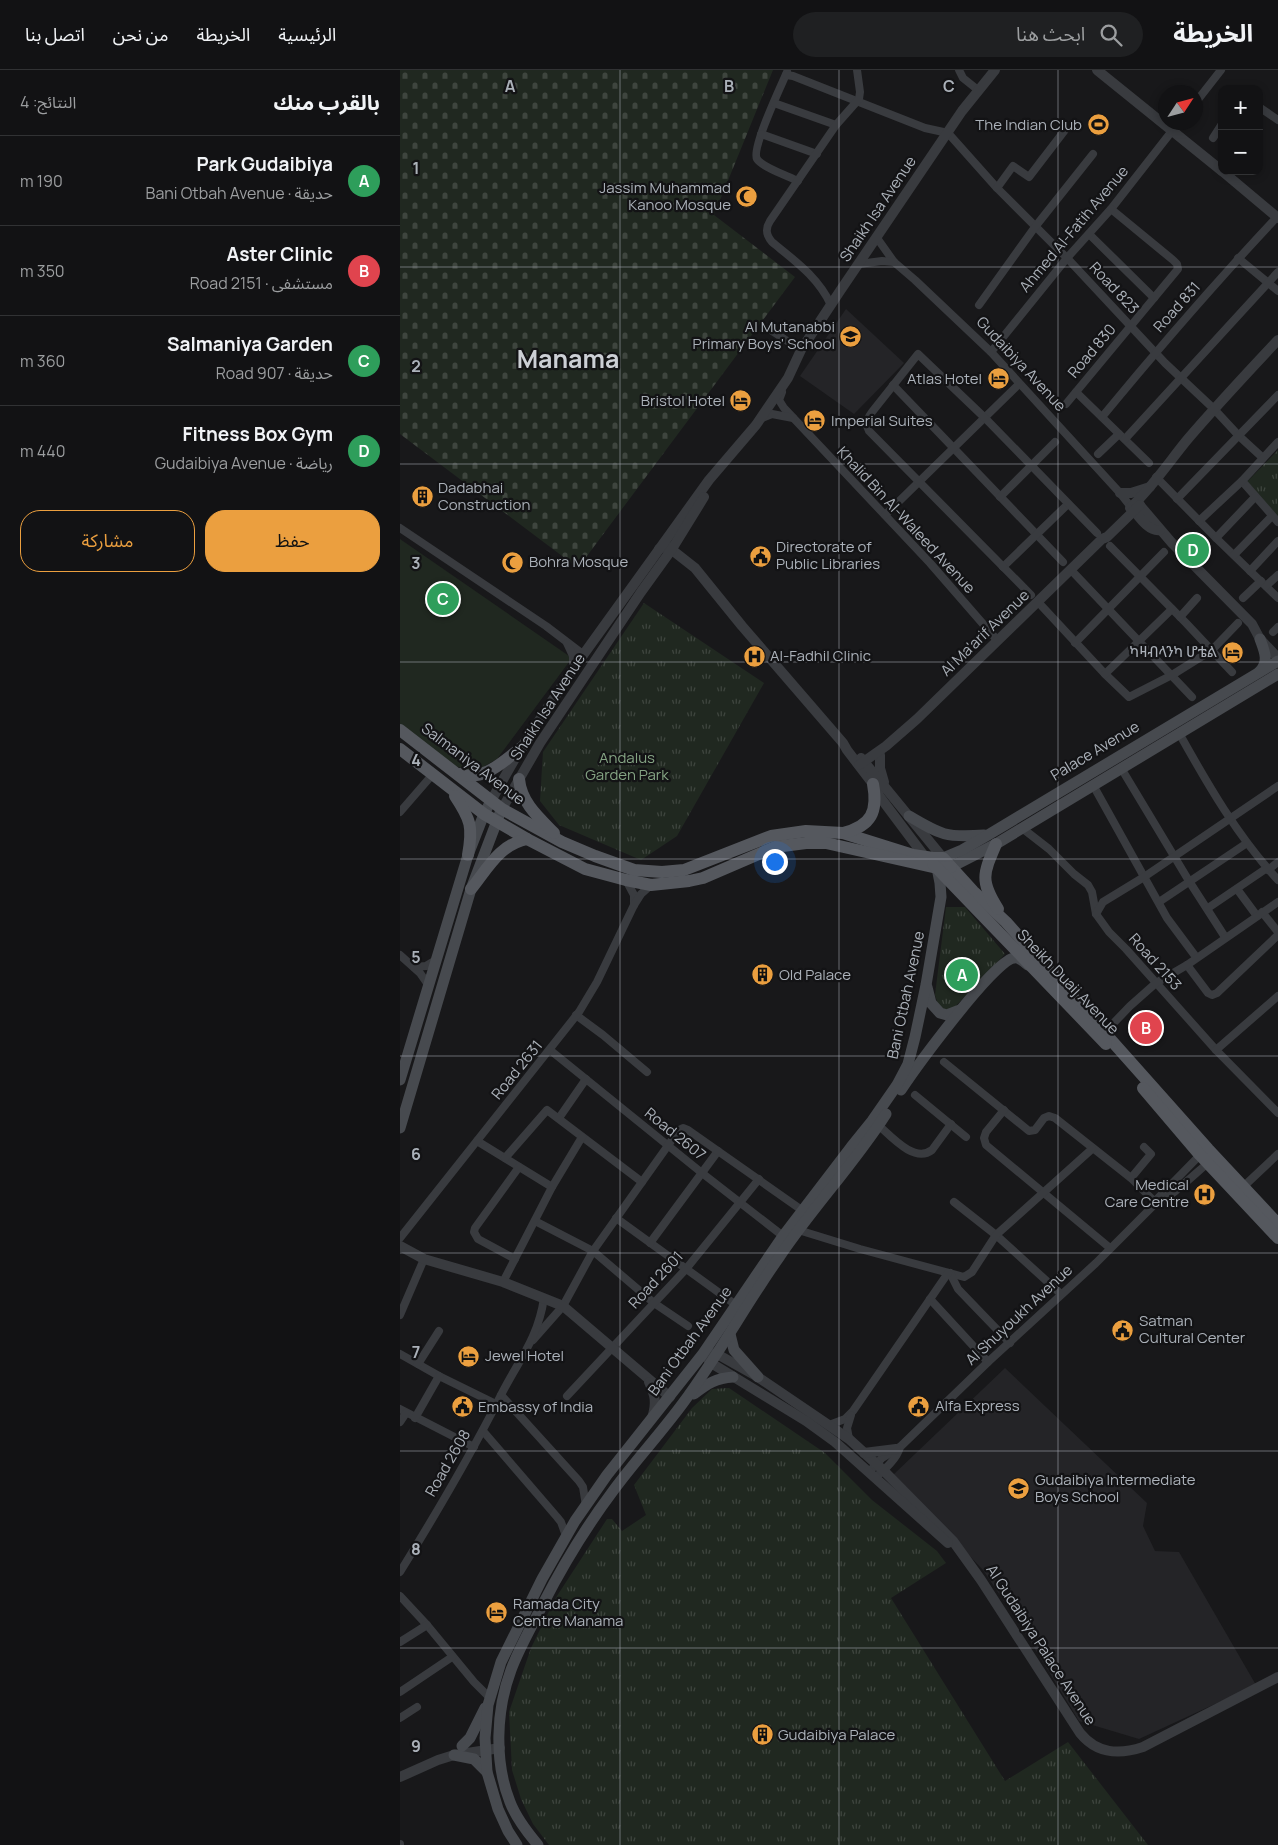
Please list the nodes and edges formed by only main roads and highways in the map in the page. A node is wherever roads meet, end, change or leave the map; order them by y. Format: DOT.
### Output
graph roads {
  1 [pos="1260,639"];
  2 [pos="1278,660"];
  3 [pos="1278,674"];
  4 [pos="1256,675"];
  5 [pos="400,730"];
  6 [pos="400,748"];
  7 [pos="521,748"];
  8 [pos="457,774"];
  9 [pos="519,779"];
  10 [pos="879,784"];
  11 [pos="450,788"];
  12 [pos="491,802"];
  13 [pos="502,809"];
  14 [pos="484,814"];
  15 [pos="909,816"];
  16 [pos="497,821"];
  17 [pos="843,833"];
  18 [pos="527,840"];
  19 [pos="992,840"];
  20 [pos="562,842"];
  21 [pos="468,855"];
  22 [pos="925,857"];
  23 [pos="944,864"];
  24 [pos="471,889"];
  25 [pos="1006,922"];
  26 [pos="1028,965"];
  27 [pos="926,985"];
  28 [pos="962,1009"];
  29 [pos="400,1080"];
  30 [pos="875,1123"];
  31 [pos="400,1128"];
  32 [pos="1208,1155"];
  33 [pos="1278,1224"];
  34 [pos="791,1231"];
  35 [pos="1278,1238"];
  36 [pos="730,1334"];
  37 [pos="708,1356"];
  38 [pos="734,1377"];
  39 [pos="758,1377"];
  40 [pos="670,1397"];
  41 [pos="683,1403"];
  42 [pos="646,1450"];
  43 [pos="604,1479"];
  44 [pos="614,1490"];
  45 [pos="488,1701"];
  46 [pos="487,1772"];
  47 [pos="517,1845"];
  48 [pos="538,1845"];
  1 -- 4 [label="main road"];
  2 -- 4 [label="main road, Palace Avenue"];
  3 -- 19 [label="main road, Palace Avenue"];
  4 -- 19 [label="main road, Palace Avenue"];
  5 -- 8 [label="main road, Salmaniya Avenue"];
  6 -- 11 [label="main road, Salmaniya Avenue"];
  7 -- 8 [label="main road"];
  8 -- 12 [label="main road, Salmaniya Avenue"];
  9 -- 20 [label="main road"];
  10 -- 17 [label="main road"];
  11 -- 14 [label="main road, Salmaniya Avenue"];
  11 -- 21 [label="main road"];
  12 -- 13 [label="main road, Salmaniya Avenue"];
  12 -- 14 [label="main road, Shaikh Isa Avenue"];
  13 -- 16 [label="main road, Shaikh Isa Avenue"];
  13 -- 20 [label="main road, Salmaniya Avenue"];
  14 -- 16 [label="main road, Salmaniya Avenue"];
  14 -- 21 [label="main road, Shaikh Isa Avenue"];
  15 -- 19 [label="main road"];
  16 -- 18 [label="main road, Salmaniya Avenue"];
  16 -- 24 [label="main road, Shaikh Isa Avenue"];
  17 -- 20 [label="main road, Salmaniya Avenue"];
  17 -- 22 [label="main road, Salmaniya Avenue"];
  18 -- 23 [label="main road, Salmaniya Avenue"];
  18 -- 24 [label="main road"];
  19 -- 23 [label="main road, Palace Avenue"];
  19 -- 25 [label="main road"];
  21 -- 29 [label="main road, Shaikh Isa Avenue"];
  22 -- 23 [label="main road, Sheikh Duaij Avenue"];
  23 -- 25 [label="main road, Sheikh Duaij Avenue"];
  23 -- 26 [label="main road, Sheikh Duaij Avenue"];
  23 -- 27 [label="main road, Bani Otbah Avenue"];
  24 -- 31 [label="main road, Shaikh Isa Avenue"];
  25 -- 32 [label="main road, Sheikh Duaij Avenue"];
  26 -- 28 [label="main road, Bani Otbah Avenue"];
  26 -- 32 [label="main road, Sheikh Duaij Avenue"];
  27 -- 28 [label="main road"];
  27 -- 30 [label="main road, Bani Otbah Avenue"];
  28 -- 30 [label="main road, Bani Otbah Avenue"];
  30 -- 34 [label="main road, Bani Otbah Avenue"];
  32 -- 33 [label="main road, Sheikh Duaij Avenue"];
  32 -- 35 [label="main road, Sheikh Duaij Avenue"];
  34 -- 36 [label="main road, Bani Otbah Avenue"];
  34 -- 37 [label="main road, Bani Otbah Avenue"];
  36 -- 37 [label="main road, Bani Otbah Avenue"];
  36 -- 39 [label="main road"];
  37 -- 40 [label="main road, Bani Otbah Avenue"];
  37 -- 41 [label="main road, Bani Otbah Avenue"];
  38 -- 41 [label="main road"];
  40 -- 42 [label="main road"];
  40 -- 43 [label="main road, Bani Otbah Avenue"];
  41 -- 42 [label="main road, Bani Otbah Avenue"];
  42 -- 44 [label="main road, Bani Otbah Avenue"];
  43 -- 44 [label="main road"];
  43 -- 45 [label="main road, Bani Otbah Avenue"];
  44 -- 48 [label="main road, Bani Otbah Avenue"];
  45 -- 46 [label="main road, Bani Otbah Avenue"];
  45 -- 46 [label="main road"];
  46 -- 47 [label="main road, Bani Otbah Avenue"];
}
